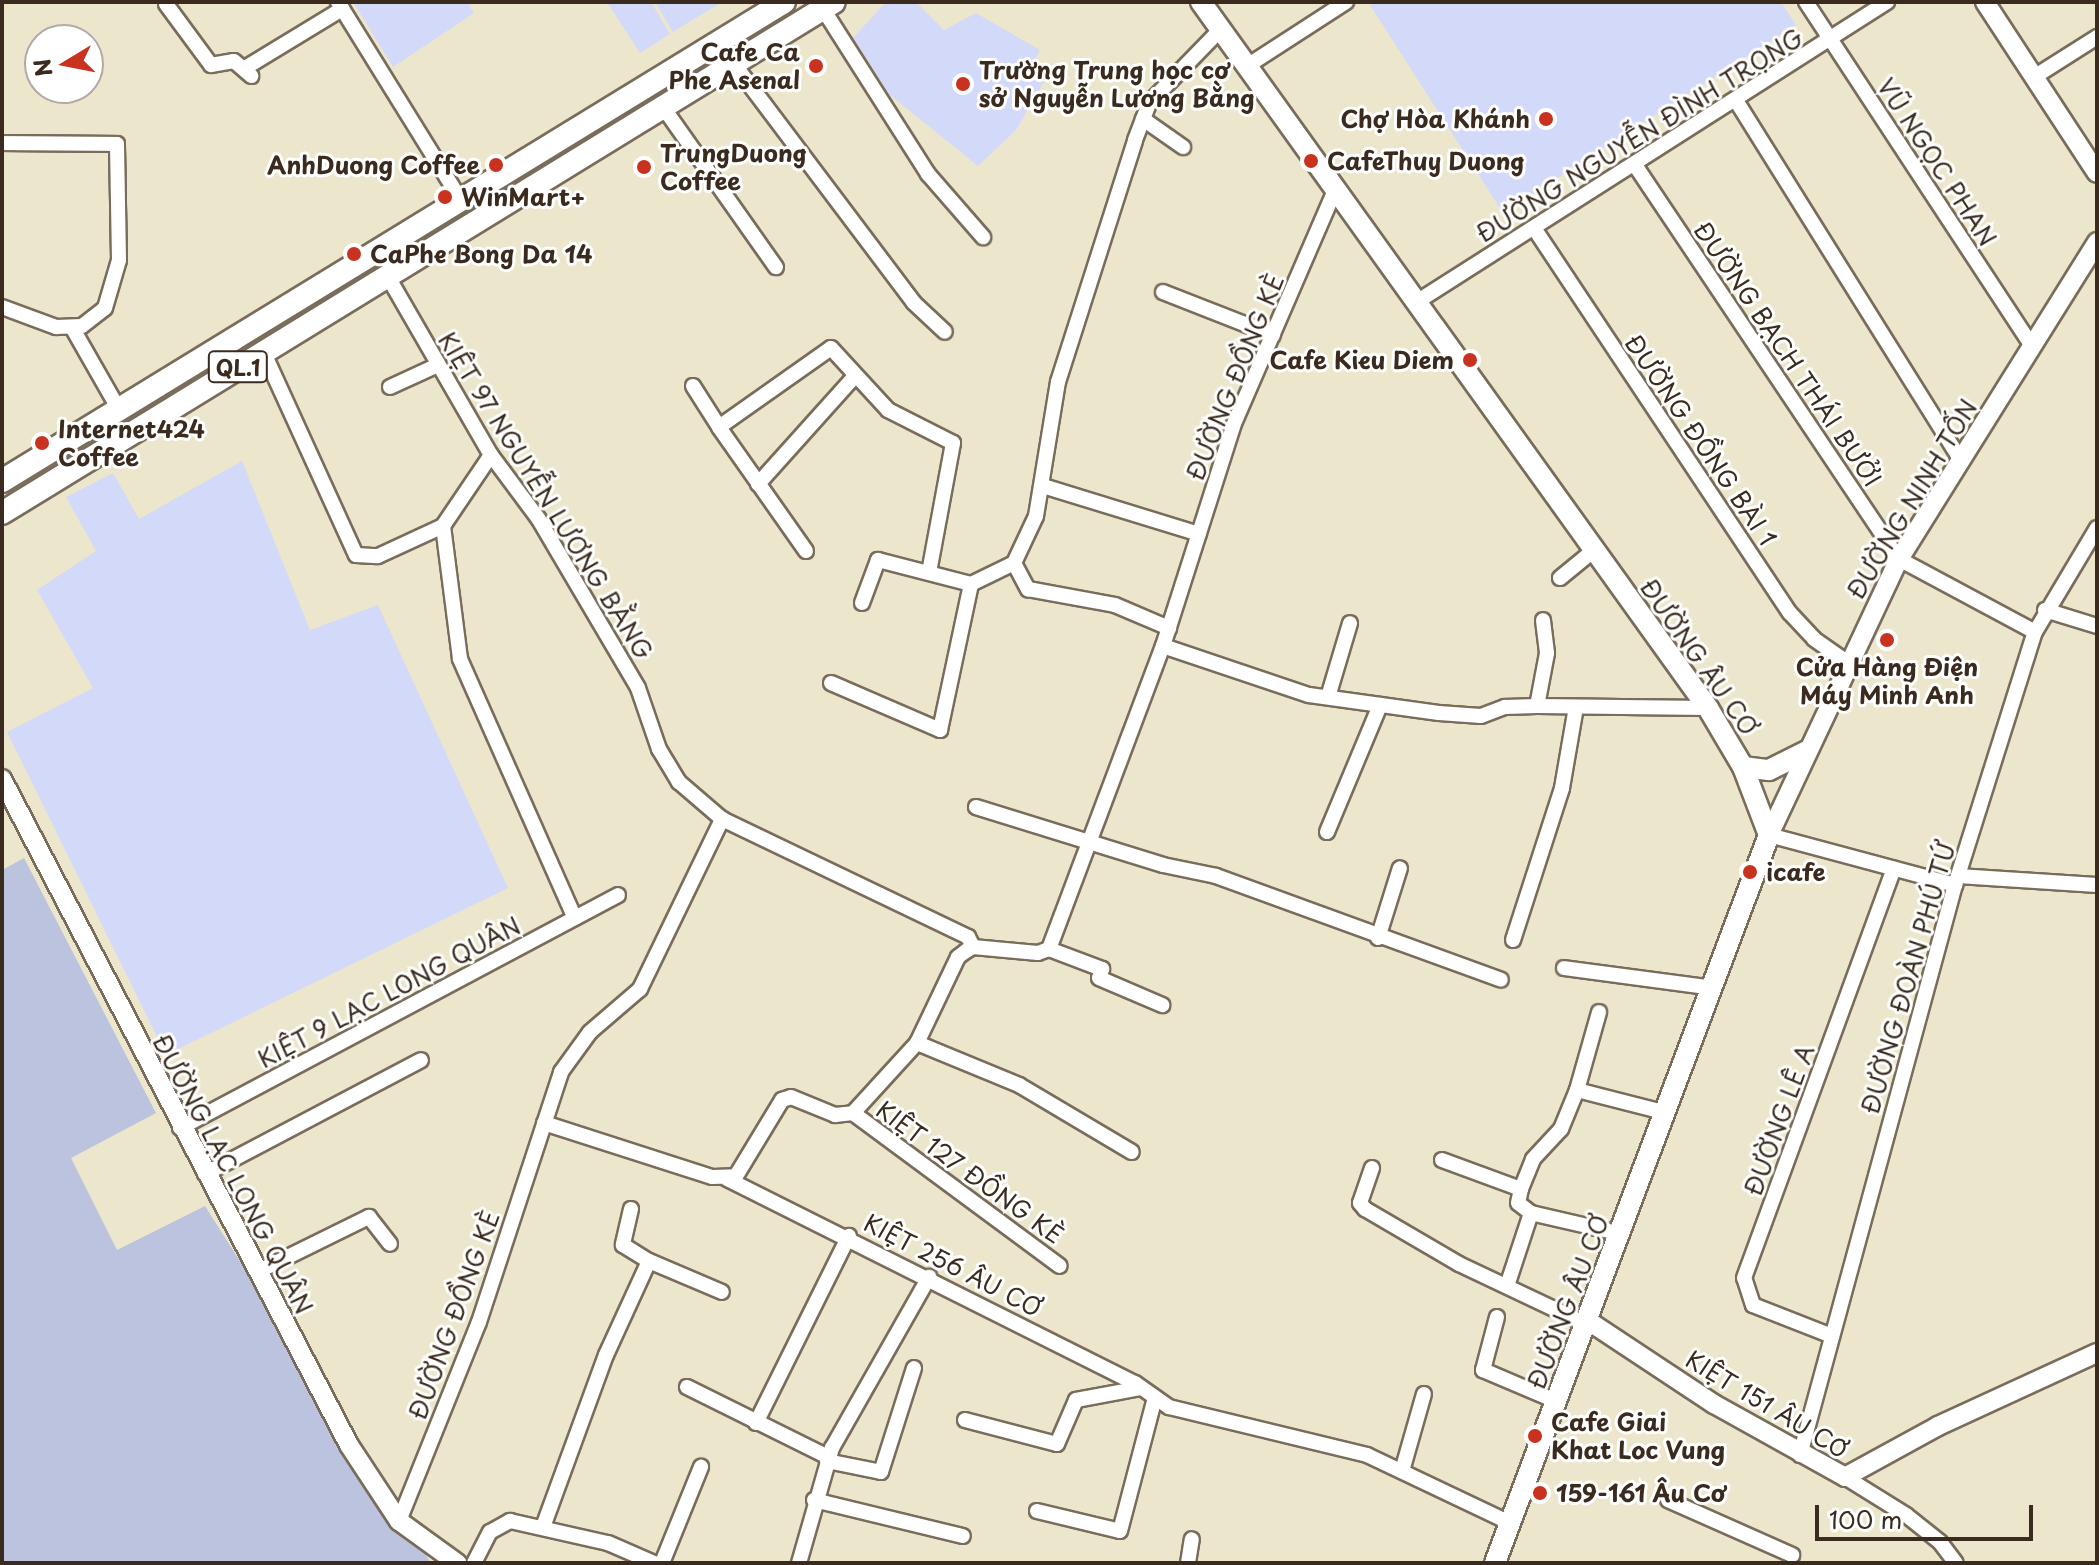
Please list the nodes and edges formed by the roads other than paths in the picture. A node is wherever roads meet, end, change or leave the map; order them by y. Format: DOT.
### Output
graph roads {
  1 [pos="784,2"];
  2 [pos="1201,2"];
  3 [pos="1346,2"];
  4 [pos="1806,2"];
  5 [pos="1887,2"];
  6 [pos="1985,2"];
  7 [pos="166,4"];
  8 [pos="340,5"];
  9 [pos="829,5"];
  10 [pos="1221,29"];
  11 [pos="2097,37"];
  12 [pos="1831,40"];
  13 [pos="734,64"];
  14 [pos="1247,66"];
  15 [pos="671,69"];
  16 [pos="2034,77"];
  17 [pos="686,93"];
  18 [pos="1737,102"];
  19 [pos="663,107"];
  20 [pos="1143,119"];
  21 [pos="5,143"];
  22 [pos="1183,147"];
  23 [pos="1635,165"];
  24 [pos="2097,173"];
  25 [pos="1335,190"];
  26 [pos="460,199"];
  27 [pos="1534,228"];
  28 [pos="983,237"];
  29 [pos="2097,242"];
  30 [pos="776,267"];
  31 [pos="387,275"];
  32 [pos="1163,292"];
  33 [pos="1415,303"];
  34 [pos="2,307"];
  35 [pos="73,329"];
  36 [pos="945,332"];
  37 [pos="1273,335"];
  38 [pos="2032,346"];
  39 [pos="263,351"];
  40 [pos="438,365"];
  41 [pos="855,376"];
  42 [pos="693,386"];
  43 [pos="390,387"];
  44 [pos="118,408"];
  45 [pos="719,427"];
  46 [pos="491,455"];
  47 [pos="1961,460"];
  48 [pos="2,481"];
  49 [pos="758,484"];
  50 [pos="1043,486"];
  51 [pos="2,513"];
  52 [pos="443,526"];
  53 [pos="2097,528"];
  54 [pos="1199,534"];
  55 [pos="806,551"];
  56 [pos="1593,551"];
  57 [pos="1899,559"];
  58 [pos="1014,563"];
  59 [pos="929,572"];
  60 [pos="1560,578"];
  61 [pos="971,584"];
  62 [pos="862,603"];
  63 [pos="2045,610"];
  64 [pos="1543,620"];
  65 [pos="1350,623"];
  66 [pos="2097,626"];
  67 [pos="1169,628"];
  68 [pos="2035,632"];
  69 [pos="1163,646"];
  70 [pos="1847,662"];
  71 [pos="831,683"];
  72 [pos="1328,697"];
  73 [pos="1380,705"];
  74 [pos="1537,706"];
  75 [pos="1576,707"];
  76 [pos="1708,708"];
  77 [pos="1807,751"];
  78 [pos="1743,767"];
  79 [pos="3,786"];
  80 [pos="976,807"];
  81 [pos="722,819"];
  82 [pos="1327,832"];
  83 [pos="1769,835"];
  84 [pos="1090,842"];
  85 [pos="1400,868"];
  86 [pos="1894,869"];
  87 [pos="1957,881"];
  88 [pos="2097,885"];
  89 [pos="618,895"];
  90 [pos="575,918"];
  91 [pos="1378,938"];
  92 [pos="1513,940"];
  93 [pos="973,947"];
  94 [pos="1049,949"];
  95 [pos="1564,968"];
  96 [pos="1501,980"];
  97 [pos="1713,988"];
  98 [pos="1162,1005"];
  99 [pos="1599,1012"];
  100 [pos="917,1043"];
  101 [pos="421,1060"];
  102 [pos="1577,1090"];
  103 [pos="853,1113"];
  104 [pos="1667,1113"];
  105 [pos="544,1123"];
  106 [pos="180,1128"];
  107 [pos="1132,1152"];
  108 [pos="1442,1160"];
  109 [pos="1372,1168"];
  110 [pos="205,1174"];
  111 [pos="727,1179"];
  112 [pos="1521,1189"];
  113 [pos="631,1209"];
  114 [pos="1531,1213"];
  115 [pos="1622,1234"];
  116 [pos="849,1236"];
  117 [pos="390,1244"];
  118 [pos="1060,1266"];
  119 [pos="646,1267"];
  120 [pos="257,1272"];
  121 [pos="929,1277"];
  122 [pos="1507,1286"];
  123 [pos="722,1292"];
  124 [pos="1497,1317"];
  125 [pos="1589,1323"];
  126 [pos="1832,1336"];
  127 [pos="2097,1353"];
  128 [pos="914,1368"];
  129 [pos="687,1387"];
  130 [pos="1140,1388"];
  131 [pos="1424,1394"];
  132 [pos="1155,1398"];
  133 [pos="1558,1402"];
  134 [pos="965,1420"];
  135 [pos="756,1423"];
  136 [pos="1800,1455"];
  137 [pos="828,1459"];
  138 [pos="701,1467"];
  139 [pos="1402,1471"];
  140 [pos="1845,1477"];
  141 [pos="814,1500"];
  142 [pos="1668,1500"];
  143 [pos="1037,1511"];
  144 [pos="399,1521"];
  145 [pos="1510,1523"];
  146 [pos="543,1527"];
  147 [pos="963,1536"];
  148 [pos="1192,1539"];
  149 [pos="1792,1555"];
  150 [pos="1497,1562"];
  151 [pos="457,1563"];
  152 [pos="474,1563"];
  153 [pos="654,1563"];
  154 [pos="662,1563"];
  155 [pos="799,1563"];
  156 [pos="1188,1563"];
  157 [pos="1956,1563"];
  1 -- 15 [label="highway, QL.1"];
  2 -- 10 [label="main road, ĐƯỜNG ÂU CƠ"];
  3 -- 14 [label="street"];
  4 -- 12 [label="street, VŨ NGỌC PHAN"];
  5 -- 12 [label="street, ĐƯỜNG NGUYỄN ĐÌNH TRỌNG"];
  6 -- 16 [label="street"];
  7 -- 8 [label="street"];
  8 -- 26 [label="street"];
  9 -- 13 [label="highway, QL.1"];
  9 -- 28 [label="street"];
  10 -- 14 [label="main road, ĐƯỜNG ÂU CƠ"];
  10 -- 20 [label="street"];
  11 -- 16 [label="street"];
  12 -- 18 [label="street, ĐƯỜNG NGUYỄN ĐÌNH TRỌNG"];
  12 -- 38 [label="street, VŨ NGỌC PHAN"];
  13 -- 17 [label="highway, QL.1"];
  13 -- 36 [label="street"];
  14 -- 25 [label="main road, ĐƯỜNG ÂU CƠ"];
  15 -- 17 [label="highway"];
  15 -- 26 [label="highway, QL.1"];
  16 -- 24 [label="street"];
  17 -- 19 [label="highway, QL.1"];
  18 -- 23 [label="street, ĐƯỜNG NGUYỄN ĐÌNH TRỌNG"];
  18 -- 47 [label="street"];
  19 -- 30 [label="street"];
  19 -- 31 [label="highway, QL.1"];
  20 -- 22 [label="street"];
  20 -- 50 [label="street"];
  21 -- 35 [label="street"];
  23 -- 27 [label="street, ĐƯỜNG NGUYỄN ĐÌNH TRỌNG"];
  23 -- 57 [label="street, ĐƯỜNG BẠCH THÁI BƯỞI"];
  25 -- 33 [label="main road, ĐƯỜNG ÂU CƠ"];
  25 -- 37 [label="street, ĐƯỜNG ĐỒNG KÈ"];
  26 -- 44 [label="highway, QL.1"];
  27 -- 33 [label="street, ĐƯỜNG NGUYỄN ĐÌNH TRỌNG"];
  27 -- 70 [label="street, ĐƯỜNG ĐỒNG BÀI 1"];
  29 -- 38 [label="street, ĐƯỜNG NINH TỐN"];
  31 -- 39 [label="highway, QL.1"];
  31 -- 40 [label="street, KIỆT 97 NGUYỄN LƯƠNG BẰNG"];
  32 -- 37 [label="street"];
  33 -- 56 [label="main road, ĐƯỜNG ÂU CƠ"];
  34 -- 35 [label="street"];
  35 -- 44 [label="street"];
  37 -- 54 [label="street, ĐƯỜNG ĐỒNG KÈ"];
  38 -- 47 [label="street, ĐƯỜNG NINH TỐN"];
  39 -- 51 [label="highway, QL.1"];
  39 -- 52 [label="street"];
  40 -- 43 [label="street"];
  40 -- 46 [label="street, KIỆT 97 NGUYỄN LƯƠNG BẰNG"];
  41 -- 45 [label="street"];
  41 -- 49 [label="street"];
  41 -- 59 [label="street"];
  42 -- 45 [label="street"];
  44 -- 48 [label="highway, QL.1"];
  45 -- 49 [label="street"];
  46 -- 52 [label="street"];
  46 -- 81 [label="street, KIỆT 97 NGUYỄN LƯƠNG BẰNG"];
  47 -- 57 [label="street, ĐƯỜNG NINH TỐN"];
  49 -- 55 [label="street"];
  50 -- 54 [label="street"];
  50 -- 58 [label="street"];
  52 -- 90 [label="street"];
  53 -- 63 [label="street, ĐƯỜNG ĐOÀN PHÚ TỨ"];
  54 -- 67 [label="street, ĐƯỜNG ĐỒNG KÈ"];
  56 -- 60 [label="street"];
  56 -- 76 [label="main road, ĐƯỜNG ÂU CƠ"];
  57 -- 68 [label="street, ĐƯỜNG BẠCH THÁI BƯỞI"];
  57 -- 70 [label="street, ĐƯỜNG NINH TỐN"];
  58 -- 61 [label="street"];
  58 -- 67 [label="street"];
  59 -- 61 [label="street"];
  59 -- 62 [label="street"];
  61 -- 71 [label="street"];
  63 -- 66 [label="street"];
  63 -- 68 [label="street, ĐƯỜNG ĐOÀN PHÚ TỨ"];
  64 -- 74 [label="street"];
  65 -- 72 [label="street"];
  67 -- 69 [label="street, ĐƯỜNG ĐỒNG KÈ"];
  68 -- 87 [label="street, ĐƯỜNG ĐOÀN PHÚ TỨ"];
  69 -- 72 [label="street"];
  69 -- 84 [label="street, ĐƯỜNG ĐỒNG KÈ"];
  70 -- 77 [label="street, ĐƯỜNG NINH TỐN"];
  72 -- 73 [label="street"];
  73 -- 74 [label="street"];
  73 -- 82 [label="street"];
  74 -- 75 [label="street"];
  75 -- 76 [label="street"];
  75 -- 92 [label="street"];
  76 -- 78 [label="main road, ĐƯỜNG ÂU CƠ"];
  77 -- 78 [label="main road"];
  77 -- 83 [label="street, ĐƯỜNG NINH TỐN"];
  78 -- 83 [label="main road, ĐƯỜNG ÂU CƠ"];
  79 -- 106 [label="street, ĐƯỜNG LẠC LONG QUÂN"];
  80 -- 84 [label="street"];
  81 -- 93 [label="street, KIỆT 97 NGUYỄN LƯƠNG BẰNG"];
  81 -- 105 [label="street, ĐƯỜNG ĐỒNG KÈ"];
  83 -- 86 [label="street"];
  83 -- 97 [label="main road, ĐƯỜNG ÂU CƠ"];
  84 -- 91 [label="street"];
  84 -- 94 [label="street, ĐƯỜNG ĐỒNG KÈ"];
  85 -- 91 [label="street"];
  86 -- 87 [label="street"];
  86 -- 126 [label="street, ĐƯỜNG LÊ A"];
  87 -- 88 [label="street"];
  87 -- 126 [label="street, ĐƯỜNG ĐOÀN PHÚ TỨ"];
  89 -- 90 [label="street, KIỆT 9 LẠC LONG QUÂN"];
  90 -- 106 [label="street, KIỆT 9 LẠC LONG QUÂN"];
  91 -- 96 [label="street"];
  93 -- 94 [label="street"];
  93 -- 100 [label="street"];
  94 -- 98 [label="street"];
  95 -- 97 [label="street"];
  97 -- 104 [label="main road, ĐƯỜNG ÂU CƠ"];
  99 -- 102 [label="street"];
  100 -- 103 [label="street"];
  100 -- 107 [label="street"];
  101 -- 110 [label="street"];
  102 -- 104 [label="street"];
  102 -- 112 [label="street"];
  103 -- 111 [label="street"];
  103 -- 118 [label="street, KIỆT 127 ĐỒNG KÈ"];
  104 -- 115 [label="main road, ĐƯỜNG ÂU CƠ"];
  105 -- 111 [label="street"];
  105 -- 144 [label="street, ĐƯỜNG ĐỒNG KÈ"];
  106 -- 110 [label="street, ĐƯỜNG LẠC LONG QUÂN"];
  108 -- 112 [label="street"];
  109 -- 122 [label="street"];
  110 -- 120 [label="street, ĐƯỜNG LẠC LONG QUÂN"];
  111 -- 116 [label="street, KIỆT 256 ÂU CƠ"];
  112 -- 114 [label="street"];
  113 -- 119 [label="street"];
  114 -- 115 [label="street"];
  114 -- 122 [label="street"];
  115 -- 125 [label="main road, ĐƯỜNG ÂU CƠ"];
  116 -- 121 [label="street, KIỆT 256 ÂU CƠ"];
  116 -- 135 [label="street"];
  117 -- 120 [label="street"];
  119 -- 123 [label="street"];
  119 -- 146 [label="street"];
  120 -- 144 [label="street, ĐƯỜNG LẠC LONG QUÂN"];
  121 -- 130 [label="street, KIỆT 256 ÂU CƠ"];
  121 -- 137 [label="street"];
  122 -- 125 [label="street"];
  124 -- 133 [label="street"];
  125 -- 133 [label="main road, ĐƯỜNG ÂU CƠ"];
  125 -- 136 [label="street, KIỆT 151 ÂU CƠ"];
  126 -- 136 [label="street, ĐƯỜNG ĐOÀN PHÚ TỨ"];
  127 -- 140 [label="street, KIỆT 151 ÂU CƠ"];
  128 -- 137 [label="street"];
  129 -- 135 [label="street"];
  130 -- 132 [label="street, KIỆT 256 ÂU CƠ"];
  130 -- 134 [label="street"];
  131 -- 139 [label="street"];
  132 -- 139 [label="street, KIỆT 256 ÂU CƠ"];
  132 -- 143 [label="street"];
  133 -- 145 [label="main road, ĐƯỜNG ÂU CƠ"];
  135 -- 137 [label="street"];
  136 -- 140 [label="street, KIỆT 151 ÂU CƠ"];
  137 -- 141 [label="street"];
  138 -- 154 [label="street"];
  139 -- 145 [label="street, KIỆT 256 ÂU CƠ"];
  140 -- 157 [label="street"];
  141 -- 147 [label="street"];
  141 -- 155 [label="street"];
  142 -- 149 [label="street"];
  144 -- 151 [label="street, ĐƯỜNG LẠC LONG QUÂN"];
  145 -- 150 [label="main road, ĐƯỜNG ÂU CƠ"];
  146 -- 152 [label="street"];
  146 -- 153 [label="street"];
  148 -- 156 [label="street"];
}
